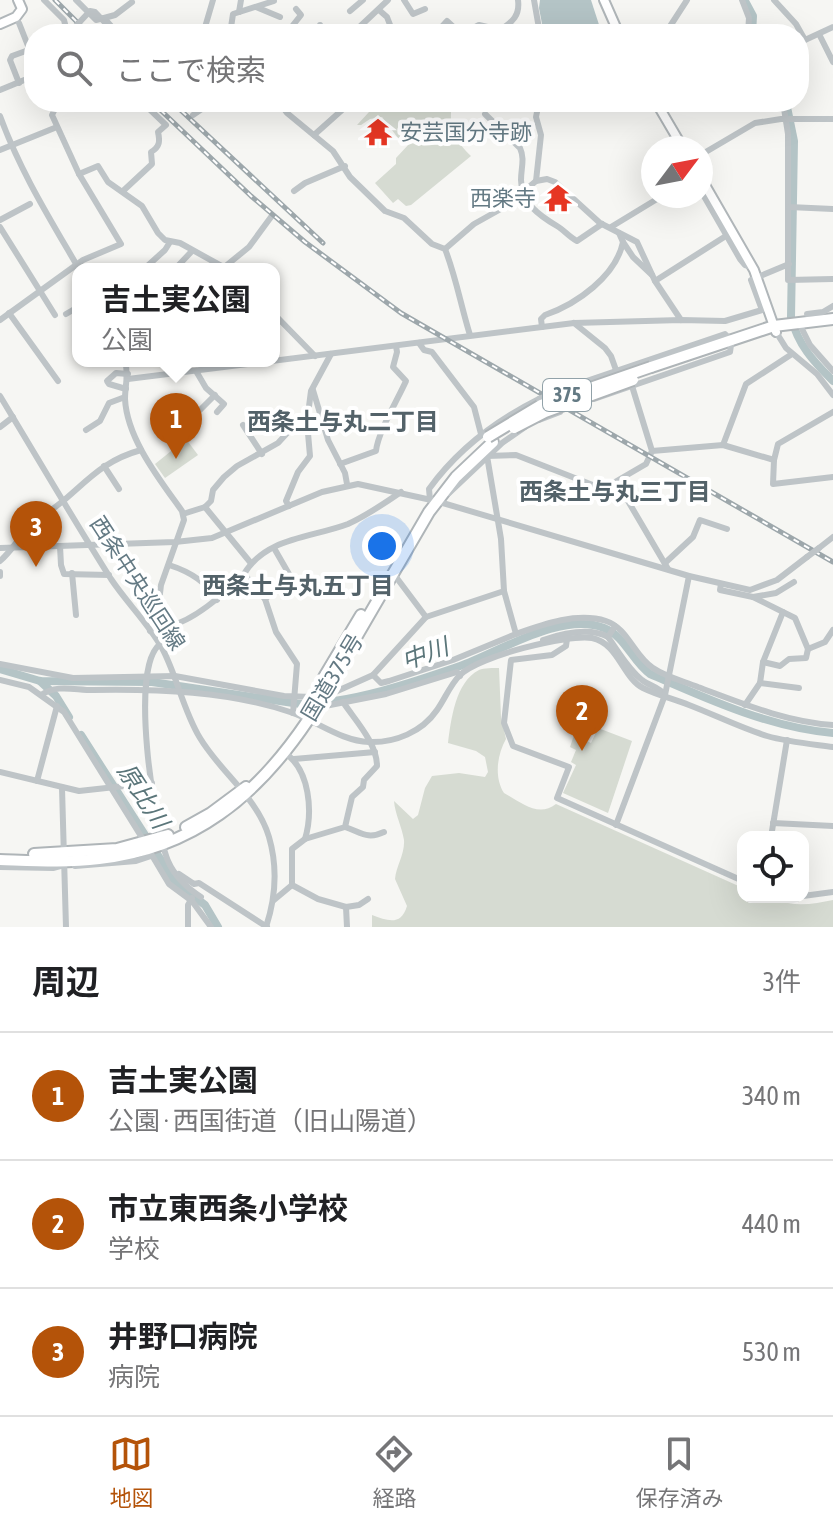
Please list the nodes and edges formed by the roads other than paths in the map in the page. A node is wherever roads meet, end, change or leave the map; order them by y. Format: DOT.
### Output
graph roads {
  1 [pos="18,0"];
  2 [pos="44,0"];
  3 [pos="76,0"];
  4 [pos="213,0"];
  5 [pos="241,0"];
  6 [pos="363,0"];
  7 [pos="373,0"];
  8 [pos="388,0"];
  9 [pos="404,0"];
  10 [pos="518,0"];
  11 [pos="534,0"];
  12 [pos="604,0"];
  13 [pos="687,0"];
  14 [pos="742,0"];
  15 [pos="774,0"];
  16 [pos="274,1"];
  17 [pos="132,2"];
  18 [pos="264,2"];
  19 [pos="256,7"];
  20 [pos="296,9"];
  21 [pos="380,9"];
  22 [pos="425,9"];
  23 [pos="350,11"];
  24 [pos="239,12"];
  25 [pos="280,17"];
  26 [pos="104,18"];
  27 [pos="19,23"];
  28 [pos="0,24"];
  29 [pos="66,24"];
  30 [pos="76,24"];
  31 [pos="106,24"];
  32 [pos="108,24"];
  33 [pos="207,24"];
  34 [pos="232,24"];
  35 [pos="294,24"];
  36 [pos="363,24"];
  37 [pos="390,24"];
  38 [pos="508,24"];
  39 [pos="538,24"];
  40 [pos="615,24"];
  41 [pos="671,24"];
  42 [pos="749,24"];
  43 [pos="796,24"];
  44 [pos="833,27"];
  45 [pos="24,33"];
  46 [pos="819,34"];
  47 [pos="809,38"];
  48 [pos="24,52"];
  49 [pos="833,62"];
  50 [pos="24,81"];
  51 [pos="19,83"];
  52 [pos="0,90"];
  53 [pos="52,112"];
  54 [pos="152,112"];
  55 [pos="197,112"];
  56 [pos="286,112"];
  57 [pos="340,112"];
  58 [pos="537,112"];
  59 [pos="662,112"];
  60 [pos="787,112"];
  61 [pos="485,114"];
  62 [pos="193,115"];
  63 [pos="0,116"];
  64 [pos="790,119"];
  65 [pos="833,119"];
  66 [pos="57,127"];
  67 [pos="314,135"];
  68 [pos="676,136"];
  69 [pos="10,145"];
  70 [pos="713,148"];
  71 [pos="0,150"];
  72 [pos="345,166"];
  73 [pos="79,174"];
  74 [pos="536,181"];
  75 [pos="123,191"];
  76 [pos="294,191"];
  77 [pos="522,192"];
  78 [pos="713,200"];
  79 [pos="30,204"];
  80 [pos="793,207"];
  81 [pos="645,208"];
  82 [pos="713,208"];
  83 [pos="833,209"];
  84 [pos="271,217"];
  85 [pos="0,220"];
  86 [pos="602,224"];
  87 [pos="614,229"];
  88 [pos="1,232"];
  89 [pos="730,233"];
  90 [pos="170,242"];
  91 [pos="623,242"];
  92 [pos="445,249"];
  93 [pos="192,251"];
  94 [pos="76,263"];
  95 [pos="82,263"];
  96 [pos="151,263"];
  97 [pos="181,263"];
  98 [pos="215,263"];
  99 [pos="230,263"];
  100 [pos="789,264"];
  101 [pos="72,272"];
  102 [pos="654,278"];
  103 [pos="757,278"];
  104 [pos="833,279"];
  105 [pos="40,290"];
  106 [pos="833,306"];
  107 [pos="72,310"];
  108 [pos="9,313"];
  109 [pos="66,314"];
  110 [pos="55,315"];
  111 [pos="0,320"];
  112 [pos="280,320"];
  113 [pos="681,320"];
  114 [pos="802,322"];
  115 [pos="833,322"];
  116 [pos="574,323"];
  117 [pos="542,327"];
  118 [pos="775,329"];
  119 [pos="470,335"];
  120 [pos="731,342"];
  121 [pos="419,343"];
  122 [pos="396,346"];
  123 [pos="331,354"];
  124 [pos="792,354"];
  125 [pos="315,356"];
  126 [pos="280,360"];
  127 [pos="126,367"];
  128 [pos="168,367"];
  129 [pos="228,367"];
  130 [pos="616,370"];
  131 [pos="196,371"];
  132 [pos="833,371"];
  133 [pos="167,374"];
  134 [pos="128,376"];
  135 [pos="58,381"];
  136 [pos="632,386"];
  137 [pos="571,387"];
  138 [pos="126,389"];
  139 [pos="313,390"];
  140 [pos="215,395"];
  141 [pos="833,395"];
  142 [pos="0,396"];
  143 [pos="125,397"];
  144 [pos="523,407"];
  145 [pos="217,412"];
  146 [pos="560,412"];
  147 [pos="833,412"];
  148 [pos="13,417"];
  149 [pos="307,422"];
  150 [pos="533,423"];
  151 [pos="243,425"];
  152 [pos="0,427"];
  153 [pos="86,430"];
  154 [pos="185,437"];
  155 [pos="491,437"];
  156 [pos="723,445"];
  157 [pos="141,450"];
  158 [pos="652,451"];
  159 [pos="262,454"];
  160 [pos="487,456"];
  161 [pos="774,460"];
  162 [pos="340,464"];
  163 [pos="104,466"];
  164 [pos="833,477"];
  165 [pos="613,483"];
  166 [pos="347,484"];
  167 [pos="119,489"];
  168 [pos="401,492"];
  169 [pos="63,501"];
  170 [pos="433,501"];
  171 [pos="289,506"];
  172 [pos="205,507"];
  173 [pos="183,514"];
  174 [pos="496,518"];
  175 [pos="727,529"];
  176 [pos="227,534"];
  177 [pos="833,537"];
  178 [pos="175,542"];
  179 [pos="89,545"];
  180 [pos="60,546"];
  181 [pos="0,548"];
  182 [pos="14,548"];
  183 [pos="274,548"];
  184 [pos="0,561"];
  185 [pos="250,562"];
  186 [pos="169,565"];
  187 [pos="667,566"];
  188 [pos="72,573"];
  189 [pos="393,573"];
  190 [pos="244,574"];
  191 [pos="109,575"];
  192 [pos="689,576"];
  193 [pos="794,582"];
  194 [pos="721,584"];
  195 [pos="504,591"];
  196 [pos="753,597"];
  197 [pos="265,599"];
  198 [pos="217,600"];
  199 [pos="783,612"];
  200 [pos="76,615"];
  201 [pos="426,617"];
  202 [pos="615,626"];
  203 [pos="153,629"];
  204 [pos="833,630"];
  205 [pos="516,634"];
  206 [pos="608,636"];
  207 [pos="567,639"];
  208 [pos="497,642"];
  209 [pos="825,642"];
  210 [pos="160,644"];
  211 [pos="538,645"];
  212 [pos="808,649"];
  213 [pos="833,649"];
  214 [pos="502,654"];
  215 [pos="763,662"];
  216 [pos="0,664"];
  217 [pos="373,675"];
  218 [pos="147,676"];
  219 [pos="460,676"];
  220 [pos="668,676"];
  221 [pos="175,677"];
  222 [pos="0,680"];
  223 [pos="760,683"];
  224 [pos="146,688"];
  225 [pos="799,688"];
  226 [pos="180,690"];
  227 [pos="665,692"];
  228 [pos="42,694"];
  229 [pos="294,697"];
  230 [pos="343,702"];
  231 [pos="745,705"];
  232 [pos="57,706"];
  233 [pos="310,706"];
  234 [pos="833,725"];
  235 [pos="787,740"];
  236 [pos="369,742"];
  237 [pos="833,747"];
  238 [pos="375,752"];
  239 [pos="290,756"];
  240 [pos="0,772"];
  241 [pos="37,781"];
  242 [pos="152,783"];
  243 [pos="115,786"];
  244 [pos="62,788"];
  245 [pos="244,793"];
  246 [pos="773,823"];
  247 [pos="616,825"];
  248 [pos="833,826"];
  249 [pos="345,827"];
  250 [pos="772,831"];
  251 [pos="384,832"];
  252 [pos="305,839"];
  253 [pos="164,840"];
  254 [pos="148,849"];
  255 [pos="0,854"];
  256 [pos="0,860"];
  257 [pos="64,860"];
  258 [pos="171,865"];
  259 [pos="0,867"];
  260 [pos="737,878"];
  261 [pos="292,885"];
  262 [pos="191,890"];
  263 [pos="833,892"];
  264 [pos="809,896"];
  265 [pos="201,897"];
  266 [pos="368,899"];
  267 [pos="274,900"];
  268 [pos="192,901"];
  269 [pos="346,907"];
  270 [pos="66,927"];
  271 [pos="188,927"];
  272 [pos="211,927"];
  273 [pos="266,927"];
  274 [pos="347,927"];
  1 -- 28 [label="main road"];
  2 -- 29 [label="street"];
  3 -- 26 [label="street"];
  4 -- 33 [label="street"];
  5 -- 24 [label="street"];
  6 -- 23 [label="street"];
  7 -- 21 [label="street"];
  8 -- 21 [label="street"];
  9 -- 22 [label="street"];
  10 -- 38 [label="street"];
  11 -- 39 [label="street"];
  12 -- 40 [label="main road"];
  13 -- 41 [label="street"];
  14 -- 42 [label="street"];
  15 -- 43 [label="street"];
  16 -- 18 [label="street"];
  17 -- 26 [label="street"];
  18 -- 19 [label="street"];
  19 -- 24 [label="street"];
  19 -- 25 [label="street"];
  20 -- 35 [label="street"];
  21 -- 36 [label="street"];
  21 -- 37 [label="street"];
  24 -- 34 [label="street"];
  26 -- 32 [label="street"];
  27 -- 45 [label="street"];
  30 -- 31 [label="street, bridge"];
  44 -- 46 [label="street"];
  46 -- 47 [label="street"];
  46 -- 49 [label="street"];
  48 -- 51 [label="street"];
  50 -- 51 [label="street"];
  51 -- 52 [label="street"];
  53 -- 66 [label="street"];
  54 -- 75 [label="street"];
  55 -- 62 [label="street"];
  56 -- 67 [label="street"];
  57 -- 67 [label="street"];
  58 -- 74 [label="street"];
  59 -- 68 [label="main road"];
  60 -- 64 [label="street"];
  61 -- 77 [label="street"];
  63 -- 69 [label="street"];
  64 -- 65 [label="street"];
  64 -- 70 [label="street"];
  64 -- 80 [label="street"];
  66 -- 69 [label="street"];
  66 -- 73 [label="street"];
  67 -- 72 [label="street"];
  69 -- 71 [label="street"];
  69 -- 94 [label="street"];
  72 -- 76 [label="street"];
  72 -- 92 [label="street"];
  73 -- 75 [label="street"];
  73 -- 95 [label="street"];
  74 -- 77 [label="street"];
  74 -- 86 [label="street"];
  75 -- 90 [label="street"];
  77 -- 86 [label="street"];
  77 -- 92 [label="street"];
  78 -- 89 [label="main road"];
  79 -- 85 [label="street"];
  80 -- 83 [label="street"];
  80 -- 100 [label="street"];
  81 -- 87 [label="street"];
  82 -- 89 [label="street"];
  84 -- 99 [label="street"];
  86 -- 87 [label="street"];
  87 -- 91 [label="street"];
  87 -- 102 [label="street"];
  88 -- 105 [label="street"];
  89 -- 102 [label="street"];
  89 -- 103 [label="main road"];
  90 -- 93 [label="street"];
  90 -- 96 [label="street"];
  91 -- 102 [label="street"];
  91 -- 117 [label="street"];
  92 -- 119 [label="street"];
  93 -- 97 [label="street"];
  93 -- 98 [label="street"];
  100 -- 103 [label="street"];
  100 -- 104 [label="street"];
  101 -- 105 [label="street"];
  102 -- 113 [label="street"];
  103 -- 113 [label="street"];
  103 -- 118 [label="main road"];
  105 -- 108 [label="street"];
  105 -- 110 [label="street"];
  106 -- 114 [label="street"];
  107 -- 109 [label="street"];
  108 -- 111 [label="street"];
  108 -- 135 [label="street"];
  112 -- 125 [label="street"];
  113 -- 116 [label="street"];
  114 -- 115 [label="highway, 国道375号 / 375"];
  114 -- 118 [label="highway, 国道375号 / 375"];
  114 -- 132 [label="street"];
  116 -- 117 [label="street"];
  116 -- 130 [label="street"];
  117 -- 119 [label="street"];
  118 -- 120 [label="highway, 国道375号 / 375"];
  118 -- 124 [label="street"];
  119 -- 121 [label="street"];
  120 -- 130 [label="street"];
  120 -- 136 [label="street"];
  120 -- 155 [label="highway, 国道375号 / 375, bridge"];
  121 -- 122 [label="street"];
  121 -- 155 [label="street"];
  122 -- 123 [label="street"];
  122 -- 162 [label="street"];
  123 -- 125 [label="street"];
  123 -- 139 [label="street"];
  124 -- 141 [label="street"];
  124 -- 156 [label="street"];
  125 -- 126 [label="street"];
  127 -- 134 [label="street"];
  128 -- 133 [label="street"];
  129 -- 131 [label="street"];
  130 -- 136 [label="street"];
  130 -- 137 [label="street"];
  131 -- 133 [label="street"];
  131 -- 140 [label="street"];
  133 -- 134 [label="street"];
  134 -- 138 [label="street"];
  134 -- 138 [label="street"];
  136 -- 137 [label="street"];
  136 -- 158 [label="street"];
  137 -- 144 [label="street, bridge"];
  138 -- 143 [label="street"];
  139 -- 149 [label="street"];
  139 -- 162 [label="street"];
  140 -- 145 [label="street"];
  140 -- 154 [label="street"];
  142 -- 148 [label="street, 西条中央巡回線"];
  143 -- 153 [label="street"];
  143 -- 157 [label="street"];
  144 -- 150 [label="street"];
  144 -- 155 [label="street"];
  146 -- 150 [label="street"];
  147 -- 161 [label="street"];
  148 -- 152 [label="street"];
  148 -- 169 [label="street, 西条中央巡回線"];
  149 -- 159 [label="street"];
  149 -- 171 [label="street"];
  150 -- 155 [label="street"];
  151 -- 159 [label="street"];
  155 -- 160 [label="street"];
  155 -- 170 [label="highway, 国道375号 / 375"];
  156 -- 158 [label="street"];
  156 -- 161 [label="street"];
  157 -- 163 [label="street"];
  157 -- 173 [label="street"];
  158 -- 165 [label="street"];
  159 -- 172 [label="street"];
  160 -- 165 [label="street"];
  160 -- 170 [label="street"];
  160 -- 174 [label="street"];
  161 -- 164 [label="street"];
  162 -- 166 [label="street"];
  163 -- 167 [label="street"];
  163 -- 169 [label="street"];
  165 -- 187 [label="street"];
  166 -- 168 [label="street"];
  166 -- 171 [label="street"];
  168 -- 170 [label="street"];
  168 -- 183 [label="street"];
  169 -- 179 [label="street, 西条中央巡回線"];
  169 -- 182 [label="street"];
  170 -- 174 [label="street"];
  170 -- 189 [label="highway, 国道375号 / 375"];
  170 -- 233 [label="highway, 国道375号 / 375"];
  171 -- 176 [label="street"];
  172 -- 173 [label="street"];
  172 -- 176 [label="street"];
  173 -- 178 [label="street"];
  174 -- 187 [label="street"];
  174 -- 195 [label="street"];
  175 -- 187 [label="street"];
  176 -- 178 [label="street"];
  176 -- 185 [label="street"];
  177 -- 194 [label="street, bridge"];
  178 -- 179 [label="street"];
  178 -- 186 [label="street"];
  179 -- 180 [label="street"];
  179 -- 191 [label="street, 西条中央巡回線"];
  180 -- 182 [label="street"];
  180 -- 188 [label="street"];
  181 -- 182 [label="street"];
  182 -- 184 [label="street"];
  183 -- 185 [label="street"];
  183 -- 197 [label="street"];
  185 -- 190 [label="street"];
  186 -- 198 [label="street"];
  186 -- 203 [label="street"];
  187 -- 192 [label="street"];
  188 -- 191 [label="street"];
  188 -- 200 [label="street"];
  189 -- 201 [label="street"];
  189 -- 233 [label="highway, 国道375号 / 375"];
  190 -- 197 [label="street"];
  190 -- 198 [label="street"];
  191 -- 203 [label="street, 西条中央巡回線"];
  192 -- 194 [label="street"];
  192 -- 220 [label="street"];
  193 -- 196 [label="street"];
  194 -- 196 [label="street"];
  195 -- 201 [label="street"];
  195 -- 205 [label="street"];
  196 -- 199 [label="street"];
  197 -- 229 [label="street"];
  198 -- 203 [label="street"];
  199 -- 212 [label="street"];
  199 -- 215 [label="street"];
  201 -- 217 [label="street"];
  202 -- 205 [label="street"];
  202 -- 206 [label="street"];
  202 -- 220 [label="street"];
  203 -- 210 [label="street, 西条中央巡回線"];
  204 -- 209 [label="street"];
  205 -- 208 [label="street"];
  206 -- 211 [label="street"];
  206 -- 227 [label="street"];
  207 -- 211 [label="street"];
  207 -- 227 [label="street"];
  207 -- 247 [label="street"];
  208 -- 214 [label="street"];
  208 -- 217 [label="street"];
  209 -- 212 [label="street"];
  209 -- 213 [label="street"];
  210 -- 218 [label="street"];
  210 -- 221 [label="street, 西条中央巡回線"];
  211 -- 214 [label="street"];
  212 -- 215 [label="street"];
  214 -- 219 [label="street"];
  215 -- 223 [label="street"];
  216 -- 218 [label="street"];
  217 -- 233 [label="street"];
  218 -- 221 [label="street"];
  218 -- 224 [label="street"];
  219 -- 230 [label="street"];
  219 -- 236 [label="street"];
  220 -- 227 [label="street"];
  220 -- 231 [label="street"];
  221 -- 226 [label="street, 西条中央巡回線"];
  221 -- 229 [label="street"];
  222 -- 228 [label="street"];
  223 -- 225 [label="street"];
  223 -- 231 [label="street"];
  224 -- 226 [label="street"];
  224 -- 228 [label="street"];
  224 -- 242 [label="street"];
  226 -- 233 [label="street"];
  226 -- 245 [label="street, 西条中央巡回線"];
  227 -- 235 [label="street"];
  227 -- 247 [label="street"];
  228 -- 232 [label="street"];
  229 -- 233 [label="street"];
  229 -- 233 [label="street"];
  230 -- 233 [label="street"];
  230 -- 236 [label="street"];
  231 -- 234 [label="street"];
  232 -- 241 [label="street"];
  232 -- 243 [label="street"];
  233 -- 236 [label="street"];
  233 -- 239 [label="highway, 国道375号 / 375"];
  233 -- 245 [label="highway, 国道375号 / 375"];
  235 -- 237 [label="street"];
  235 -- 246 [label="street"];
  236 -- 238 [label="street"];
  238 -- 239 [label="street"];
  238 -- 249 [label="street"];
  239 -- 245 [label="highway, 国道375号 / 375"];
  239 -- 252 [label="street"];
  240 -- 241 [label="street"];
  241 -- 244 [label="street"];
  242 -- 243 [label="street"];
  242 -- 253 [label="street"];
  243 -- 244 [label="street"];
  243 -- 254 [label="street"];
  244 -- 257 [label="street"];
  245 -- 253 [label="highway, 国道375号 / 375"];
  245 -- 267 [label="street, 西条中央巡回線"];
  246 -- 248 [label="street"];
  246 -- 250 [label="street"];
  247 -- 260 [label="street"];
  249 -- 251 [label="street"];
  249 -- 252 [label="street"];
  252 -- 261 [label="street"];
  253 -- 254 [label="highway, 国道375号 / 375"];
  253 -- 258 [label="street"];
  254 -- 257 [label="highway, 国道375号 / 375"];
  254 -- 268 [label="street"];
  255 -- 257 [label="highway, 国道375号 / 375"];
  256 -- 257 [label="highway, 国道375号 / 375"];
  257 -- 259 [label="street"];
  257 -- 270 [label="street"];
  258 -- 262 [label="street"];
  258 -- 273 [label="street"];
  261 -- 267 [label="street"];
  261 -- 269 [label="street"];
  262 -- 265 [label="street"];
  262 -- 268 [label="street"];
  263 -- 264 [label="street"];
  266 -- 269 [label="street"];
  267 -- 273 [label="street, 西条中央巡回線"];
  268 -- 271 [label="street"];
  268 -- 272 [label="street"];
  269 -- 274 [label="street"];
}
